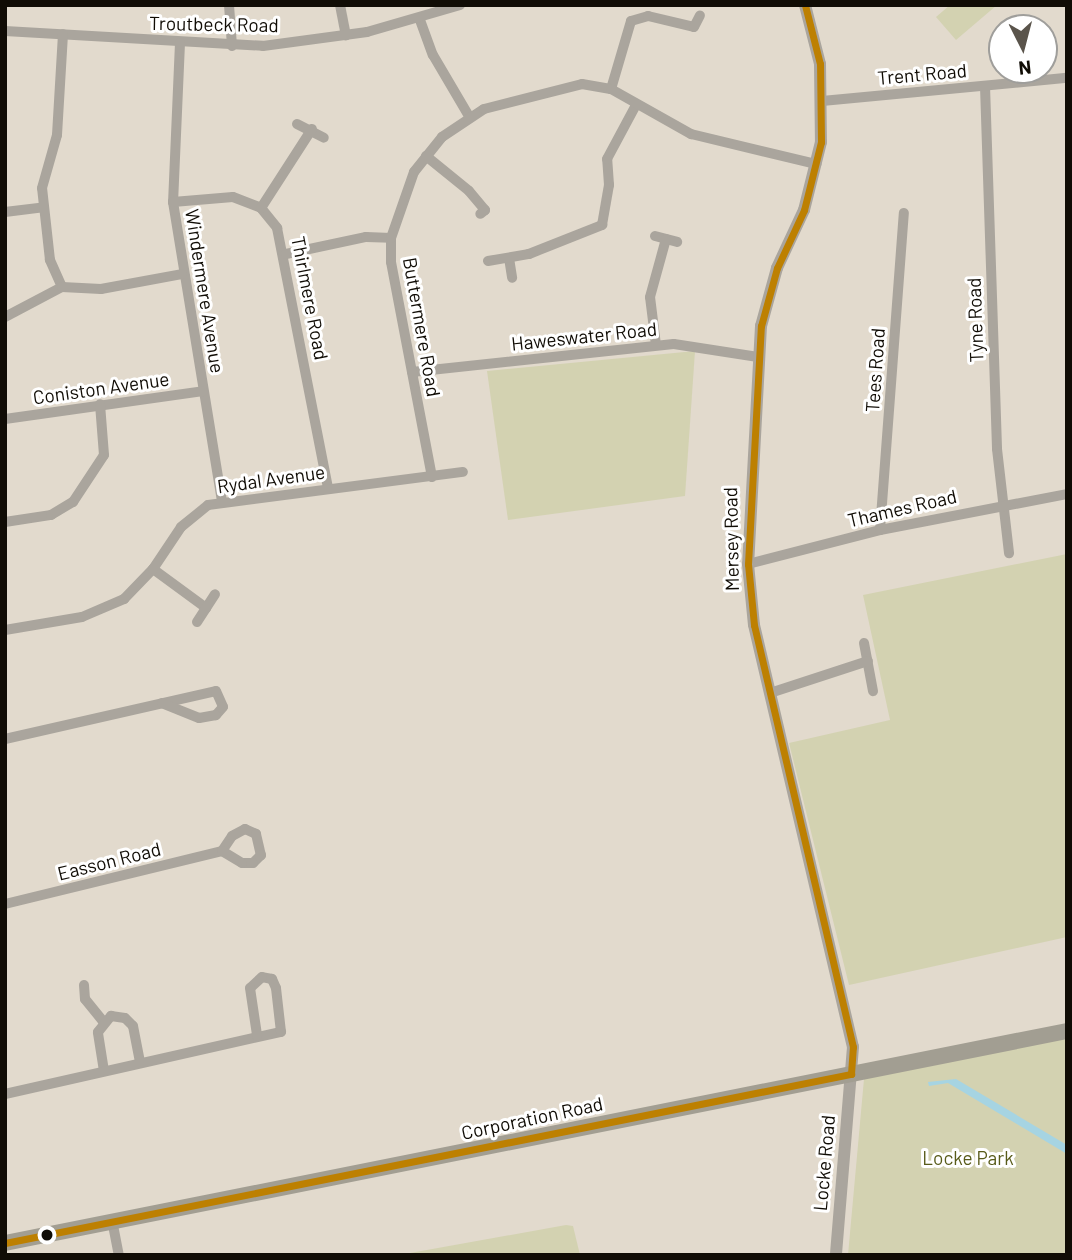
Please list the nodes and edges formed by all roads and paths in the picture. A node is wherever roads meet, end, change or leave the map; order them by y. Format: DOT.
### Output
graph roads {
  1 [pos="229,5"];
  2 [pos="340,5"];
  3 [pos="460,5"];
  4 [pos="805,5"];
  5 [pos="699,15"];
  6 [pos="420,20"];
  7 [pos="5,31"];
  8 [pos="63,34"];
  9 [pos="346,35"];
  10 [pos="180,43"];
  11 [pos="232,46"];
  12 [pos="1067,78"];
  13 [pos="985,86"];
  14 [pos="611,89"];
  15 [pos="822,101"];
  16 [pos="636,105"];
  17 [pos="469,116"];
  18 [pos="297,124"];
  19 [pos="312,129"];
  20 [pos="324,138"];
  21 [pos="426,156"];
  22 [pos="817,164"];
  23 [pos="173,202"];
  24 [pos="43,207"];
  25 [pos="261,208"];
  26 [pos="5,212"];
  27 [pos="904,213"];
  28 [pos="480,214"];
  29 [pos="655,236"];
  30 [pos="391,238"];
  31 [pos="666,239"];
  32 [pos="677,242"];
  33 [pos="286,254"];
  34 [pos="509,258"];
  35 [pos="488,261"];
  36 [pos="182,274"];
  37 [pos="512,278"];
  38 [pos="62,287"];
  39 [pos="5,317"];
  40 [pos="656,345"];
  41 [pos="758,357"];
  42 [pos="412,372"];
  43 [pos="203,391"];
  44 [pos="100,404"];
  45 [pos="5,419"];
  46 [pos="463,472"];
  47 [pos="432,477"];
  48 [pos="328,488"];
  49 [pos="1067,495"];
  50 [pos="222,501"];
  51 [pos="1002,504"];
  52 [pos="5,523"];
  53 [pos="880,530"];
  54 [pos="1009,553"];
  55 [pos="748,564"];
  56 [pos="153,569"];
  57 [pos="215,594"];
  58 [pos="206,608"];
  59 [pos="197,622"];
  60 [pos="5,630"];
  61 [pos="864,643"];
  62 [pos="868,661"];
  63 [pos="873,691"];
  64 [pos="770,693"];
  65 [pos="162,703"];
  66 [pos="5,739"];
  67 [pos="222,851"];
  68 [pos="5,904"];
  69 [pos="83,985"];
  70 [pos="103,1021"];
  71 [pos="1067,1031"];
  72 [pos="257,1035"];
  73 [pos="141,1062"];
  74 [pos="104,1071"];
  75 [pos="851,1074"];
  76 [pos="5,1094"];
  77 [pos="112,1220"];
  78 [pos="5,1243"];
  79 [pos="119,1255"];
  80 [pos="836,1255"];
  1 -- 11 [label="street"];
  2 -- 9 [label="street"];
  3 -- 6 [label="street, Troutbeck Road"];
  4 -- 15 [label="street, Mersey Road"];
  5 -- 14 [label="street"];
  6 -- 9 [label="street, Troutbeck Road"];
  6 -- 17 [label="street"];
  7 -- 8 [label="street, Troutbeck Road"];
  8 -- 10 [label="street, Troutbeck Road"];
  8 -- 24 [label="street"];
  9 -- 11 [label="street, Troutbeck Road"];
  10 -- 11 [label="street, Troutbeck Road"];
  10 -- 23 [label="street, Windermere Avenue"];
  12 -- 13 [label="street, Trent Road"];
  13 -- 15 [label="street, Trent Road"];
  13 -- 51 [label="street, Tyne Road"];
  14 -- 16 [label="street, Buttermere Road"];
  14 -- 17 [label="street, Buttermere Road"];
  15 -- 22 [label="street, Mersey Road"];
  16 -- 22 [label="street, Buttermere Road"];
  16 -- 34 [label="street"];
  17 -- 21 [label="street, Buttermere Road"];
  18 -- 19 [label="street"];
  19 -- 20 [label="street"];
  19 -- 25 [label="street"];
  21 -- 28 [label="street"];
  21 -- 30 [label="street, Buttermere Road"];
  22 -- 41 [label="street, Mersey Road"];
  23 -- 25 [label="street"];
  23 -- 36 [label="street, Windermere Avenue"];
  24 -- 26 [label="street"];
  24 -- 38 [label="street"];
  25 -- 33 [label="street, Thirlmere Road"];
  27 -- 53 [label="street, Tees Road"];
  29 -- 31 [label="street"];
  30 -- 33 [label="street"];
  30 -- 42 [label="street, Buttermere Road"];
  31 -- 32 [label="street"];
  31 -- 40 [label="street"];
  33 -- 48 [label="street, Thirlmere Road"];
  34 -- 35 [label="street"];
  34 -- 37 [label="street"];
  36 -- 38 [label="street"];
  36 -- 43 [label="street, Windermere Avenue"];
  38 -- 39 [label="street"];
  40 -- 41 [label="street, Haweswater Road"];
  40 -- 42 [label="street, Haweswater Road"];
  41 -- 55 [label="street, Mersey Road"];
  42 -- 47 [label="street, Buttermere Road"];
  43 -- 44 [label="street, Coniston Avenue"];
  43 -- 50 [label="street, Windermere Avenue"];
  44 -- 45 [label="street, Coniston Avenue"];
  44 -- 52 [label="street"];
  46 -- 47 [label="street, Rydal Avenue"];
  47 -- 48 [label="street, Rydal Avenue"];
  48 -- 50 [label="street, Rydal Avenue"];
  49 -- 51 [label="street, Thames Road"];
  50 -- 56 [label="street, Rydal Avenue"];
  51 -- 53 [label="street, Thames Road"];
  51 -- 54 [label="street, Tyne Road"];
  53 -- 55 [label="street, Thames Road"];
  55 -- 64 [label="street, Mersey Road"];
  56 -- 58 [label="street"];
  56 -- 60 [label="street, Rydal Avenue"];
  57 -- 58 [label="street"];
  58 -- 59 [label="street"];
  61 -- 62 [label="street"];
  62 -- 63 [label="street"];
  62 -- 64 [label="street"];
  64 -- 75 [label="street, Mersey Road"];
  65 -- 65 [label="street"];
  65 -- 66 [label="street"];
  67 -- 68 [label="street, Easson Road"];
  69 -- 70 [label="street"];
  70 -- 73 [label="street"];
  70 -- 74 [label="street"];
  71 -- 75 [label="main road, Corporation Road"];
  72 -- 72 [label="street"];
  72 -- 73 [label="street"];
  73 -- 74 [label="street"];
  74 -- 76 [label="street"];
  75 -- 77 [label="main road, Corporation Road"];
  75 -- 80 [label="street, Locke Road"];
  77 -- 78 [label="main road, Corporation Road"];
  77 -- 79 [label="street"];
}
